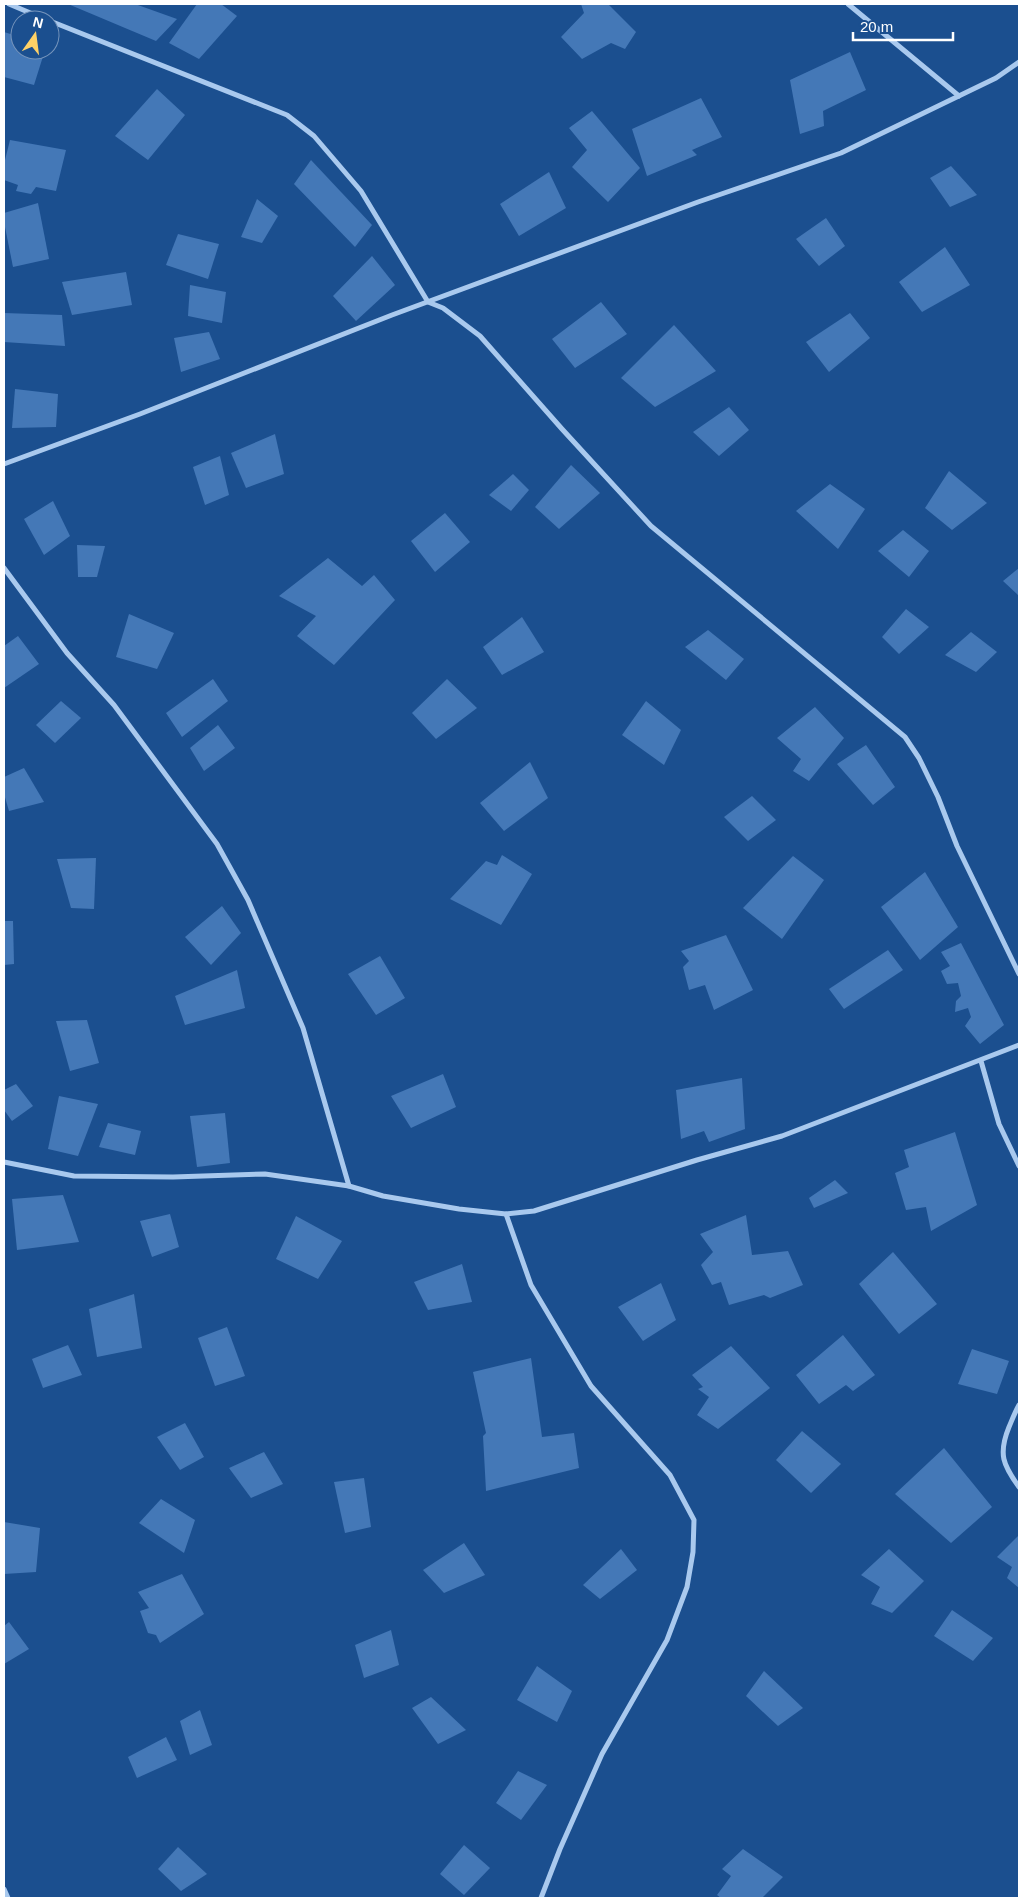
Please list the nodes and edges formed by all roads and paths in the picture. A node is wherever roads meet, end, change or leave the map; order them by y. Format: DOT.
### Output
graph roads {
  1 [pos="9,4"];
  2 [pos="848,4"];
  3 [pos="23,10"];
  4 [pos="60,26"];
  5 [pos="1019,62"];
  6 [pos="959,96"];
  7 [pos="428,302"];
  8 [pos="4,464"];
  9 [pos="4,568"];
  10 [pos="1019,974"];
  11 [pos="1019,1045"];
  12 [pos="981,1061"];
  13 [pos="4,1162"];
  14 [pos="1019,1166"];
  15 [pos="349,1186"];
  16 [pos="506,1214"];
  17 [pos="1019,1405"];
  18 [pos="1019,1486"];
  19 [pos="4,1889"];
  20 [pos="8,1898"];
  21 [pos="541,1898"];
  1 -- 3 [label="street"];
  2 -- 6 [label="street"];
  4 -- 7 [label="street"];
  5 -- 6 [label="street"];
  6 -- 7 [label="street"];
  7 -- 8 [label="street"];
  7 -- 10 [label="street"];
  9 -- 15 [label="street"];
  11 -- 12 [label="street"];
  12 -- 14 [label="street"];
  12 -- 16 [label="street"];
  13 -- 15 [label="street"];
  15 -- 16 [label="street"];
  16 -- 21 [label="street"];
  17 -- 18 [label="street"];
  19 -- 20 [label="street"];
}
